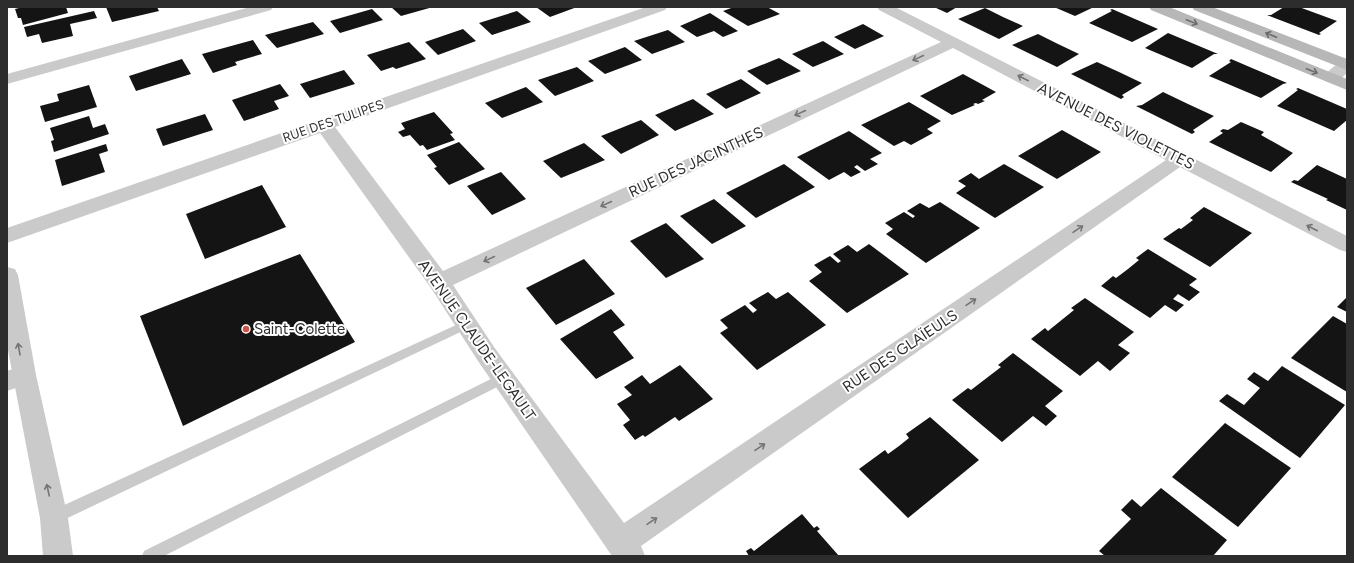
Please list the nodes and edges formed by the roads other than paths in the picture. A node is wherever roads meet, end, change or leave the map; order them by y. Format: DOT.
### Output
graph roads {
  1 [pos="266,7"];
  2 [pos="660,7"];
  3 [pos="884,7"];
  4 [pos="1156,7"];
  5 [pos="1200,7"];
  6 [pos="954,42"];
  7 [pos="1347,65"];
  8 [pos="1331,78"];
  9 [pos="7,79"];
  10 [pos="1347,85"];
  11 [pos="323,124"];
  12 [pos="1179,159"];
  13 [pos="7,236"];
  14 [pos="1347,245"];
  15 [pos="7,275"];
  16 [pos="439,282"];
  17 [pos="467,324"];
  18 [pos="15,378"];
  19 [pos="503,378"];
  20 [pos="54,518"];
  21 [pos="625,550"];
  22 [pos="58,556"];
  23 [pos="149,556"];
  1 -- 9 [label="street"];
  2 -- 11 [label="street, RUE DES TULIPES"];
  3 -- 6 [label="street, AVENUE DES VIOLETTES"];
  4 -- 8 [label="main road, one-way"];
  7 -- 5 [label="main road, one-way"];
  12 -- 6 [label="street, AVENUE DES VIOLETTES, one-way"];
  6 -- 16 [label="street, RUE DES JACINTHES, one-way"];
  7 -- 8 [label="street"];
  8 -- 10 [label="main road"];
  11 -- 13 [label="street, RUE DES TULIPES"];
  11 -- 16 [label="street, AVENUE CLAUDE-LEGAULT"];
  14 -- 12 [label="street, AVENUE DES VIOLETTES, one-way"];
  21 -- 12 [label="street, RUE DES GLAÏEULS, one-way"];
  18 -- 15 [label="street, one-way"];
  16 -- 17 [label="street, AVENUE CLAUDE-LEGAULT"];
  17 -- 19 [label="street, AVENUE CLAUDE-LEGAULT"];
  17 -- 20 [label="lane"];
  20 -- 18 [label="street, one-way"];
  19 -- 21 [label="street, AVENUE CLAUDE-LEGAULT"];
  19 -- 23 [label="lane"];
  20 -- 22 [label="street"];
}
